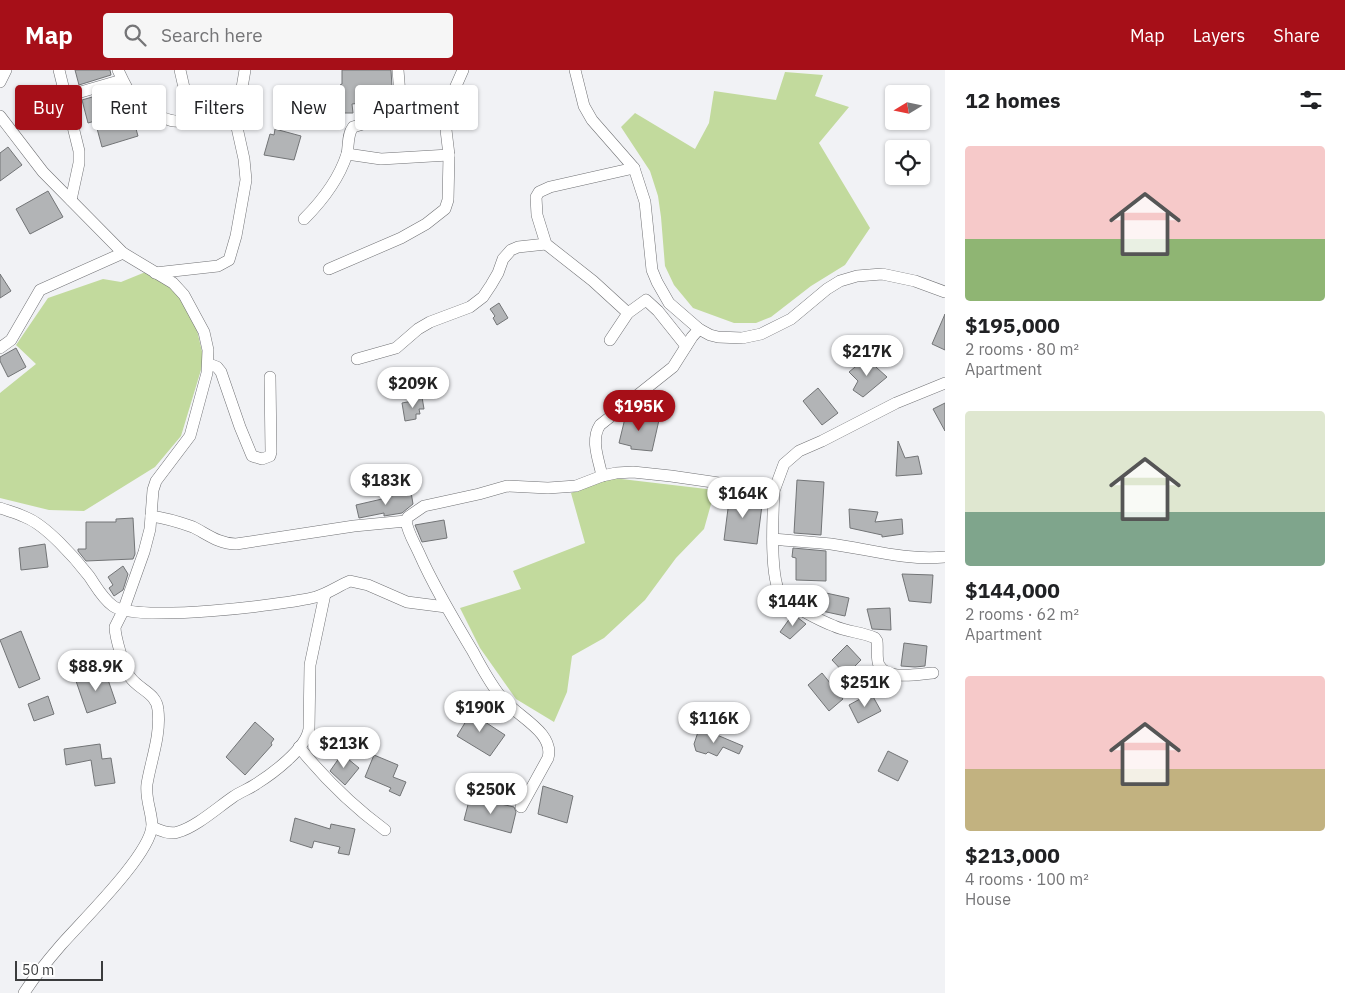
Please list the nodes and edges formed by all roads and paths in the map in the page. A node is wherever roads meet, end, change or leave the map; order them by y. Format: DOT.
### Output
graph roads {
  1 [pos="6,70"];
  2 [pos="59,70"];
  3 [pos="180,70"];
  4 [pos="245,70"];
  5 [pos="398,70"];
  6 [pos="463,70"];
  7 [pos="575,70"];
  8 [pos="120,75"];
  9 [pos="0,82"];
  10 [pos="64,85"];
  11 [pos="183,85"];
  12 [pos="243,85"];
  13 [pos="399,85"];
  14 [pos="456,85"];
  15 [pos="82,90"];
  16 [pos="0,116"];
  17 [pos="176,122"];
  18 [pos="355,126"];
  19 [pos="74,130"];
  20 [pos="236,130"];
  21 [pos="446,130"];
  22 [pos="347,154"];
  23 [pos="449,155"];
  24 [pos="634,168"];
  25 [pos="71,200"];
  26 [pos="304,219"];
  27 [pos="546,244"];
  28 [pos="123,253"];
  29 [pos="329,269"];
  30 [pos="155,273"];
  31 [pos="945,292"];
  32 [pos="628,313"];
  33 [pos="700,329"];
  34 [pos="610,340"];
  35 [pos="686,346"];
  36 [pos="0,348"];
  37 [pos="357,359"];
  38 [pos="209,364"];
  39 [pos="270,377"];
  40 [pos="945,383"];
  41 [pos="602,476"];
  42 [pos="774,491"];
  43 [pos="0,508"];
  44 [pos="151,516"];
  45 [pos="406,521"];
  46 [pos="773,539"];
  47 [pos="945,557"];
  48 [pos="325,594"];
  49 [pos="446,607"];
  50 [pos="123,611"];
  51 [pos="933,673"];
  52 [pos="299,748"];
  53 [pos="521,807"];
  54 [pos="152,827"];
  55 [pos="385,830"];
  56 [pos="24,993"];
  1 -- 9 [label="street"];
  2 -- 10 [label="street"];
  3 -- 11 [label="street"];
  4 -- 12 [label="street"];
  5 -- 13 [label="street"];
  6 -- 14 [label="street"];
  7 -- 24 [label="street"];
  8 -- 15 [label="street"];
  8 -- 17 [label="street"];
  16 -- 25 [label="street"];
  18 -- 22 [label="street"];
  19 -- 25 [label="street"];
  20 -- 30 [label="street"];
  21 -- 23 [label="street"];
  22 -- 23 [label="street"];
  22 -- 26 [label="street"];
  23 -- 29 [label="street"];
  24 -- 27 [label="street"];
  24 -- 33 [label="street"];
  25 -- 28 [label="street"];
  27 -- 32 [label="street"];
  27 -- 37 [label="street"];
  28 -- 30 [label="street"];
  28 -- 36 [label="street"];
  30 -- 38 [label="street"];
  31 -- 33 [label="street"];
  32 -- 34 [label="street"];
  32 -- 35 [label="street"];
  33 -- 35 [label="street"];
  35 -- 41 [label="street"];
  38 -- 39 [label="street"];
  38 -- 44 [label="street"];
  40 -- 42 [label="street"];
  41 -- 42 [label="street"];
  41 -- 45 [label="street"];
  42 -- 46 [label="street"];
  43 -- 50 [label="street"];
  44 -- 45 [label="street"];
  44 -- 50 [label="street"];
  45 -- 49 [label="street"];
  46 -- 47 [label="street"];
  46 -- 51 [label="street"];
  48 -- 49 [label="street"];
  48 -- 50 [label="street"];
  48 -- 52 [label="street"];
  49 -- 53 [label="street"];
  50 -- 54 [label="street"];
  52 -- 54 [label="street"];
  52 -- 55 [label="street"];
  54 -- 56 [label="street"];
}
